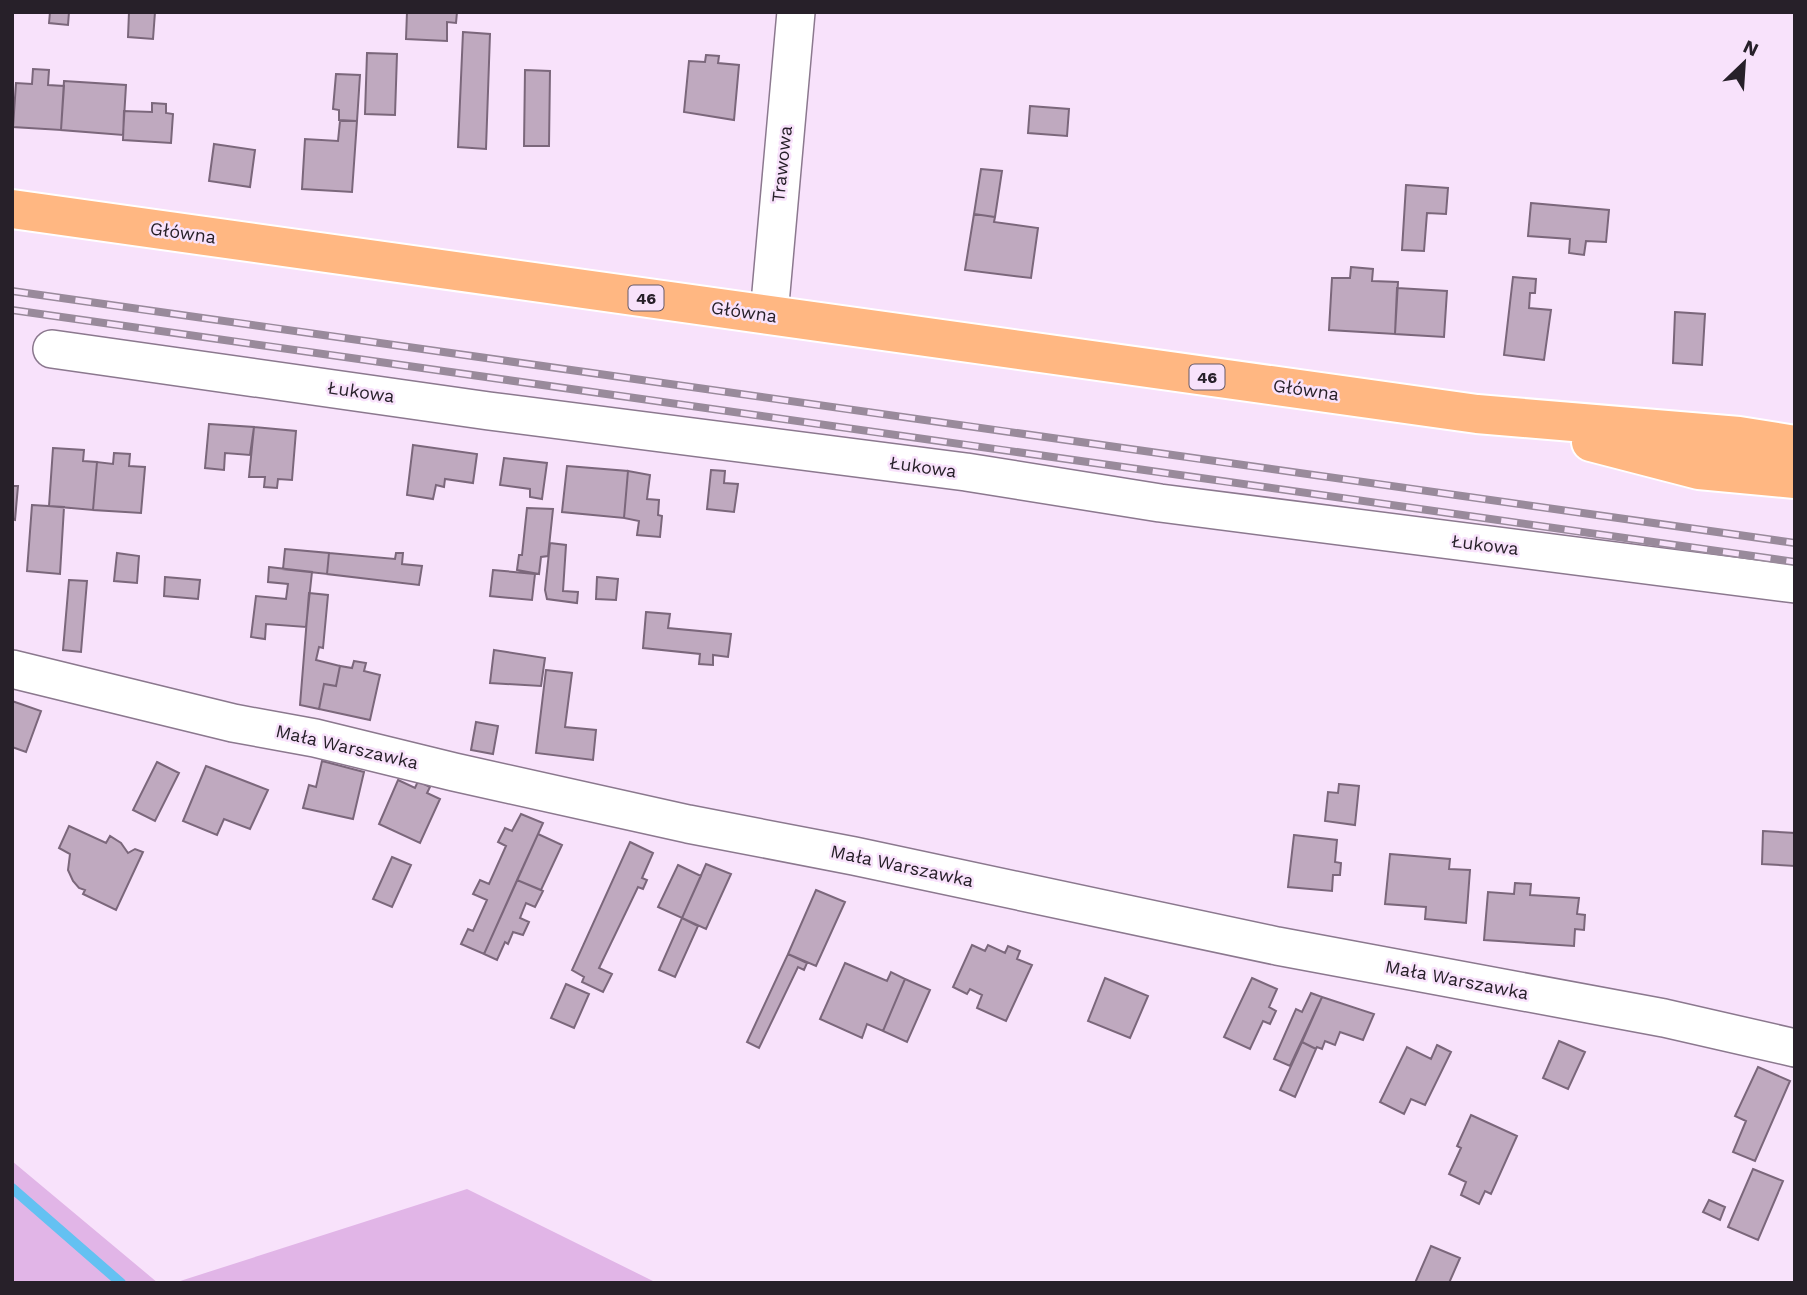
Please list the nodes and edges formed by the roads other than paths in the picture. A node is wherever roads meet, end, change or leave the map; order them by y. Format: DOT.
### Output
graph roads {
  1 [pos="796,12"];
  2 [pos="12,209"];
  3 [pos="768,315"];
  4 [pos="52,349"];
  5 [pos="1477,414"];
  6 [pos="1795,445"];
  7 [pos="1699,470"];
  8 [pos="1795,479"];
  9 [pos="1795,490"];
  10 [pos="1795,584"];
  11 [pos="12,669"];
  12 [pos="1795,1048"];
  1 -- 3 [label="street, Trawowa"];
  2 -- 3 [label="main road, Główna / 46"];
  3 -- 5 [label="main road, Główna / 46"];
  4 -- 10 [label="street, Łukowa"];
  5 -- 6 [label="main road, Główna / 46"];
  5 -- 7 [label="main road, Główna / 46"];
  7 -- 8 [label="main road, Główna / 46"];
  7 -- 9 [label="street, Główna"];
  11 -- 12 [label="street, Mała Warszawka"];
}
